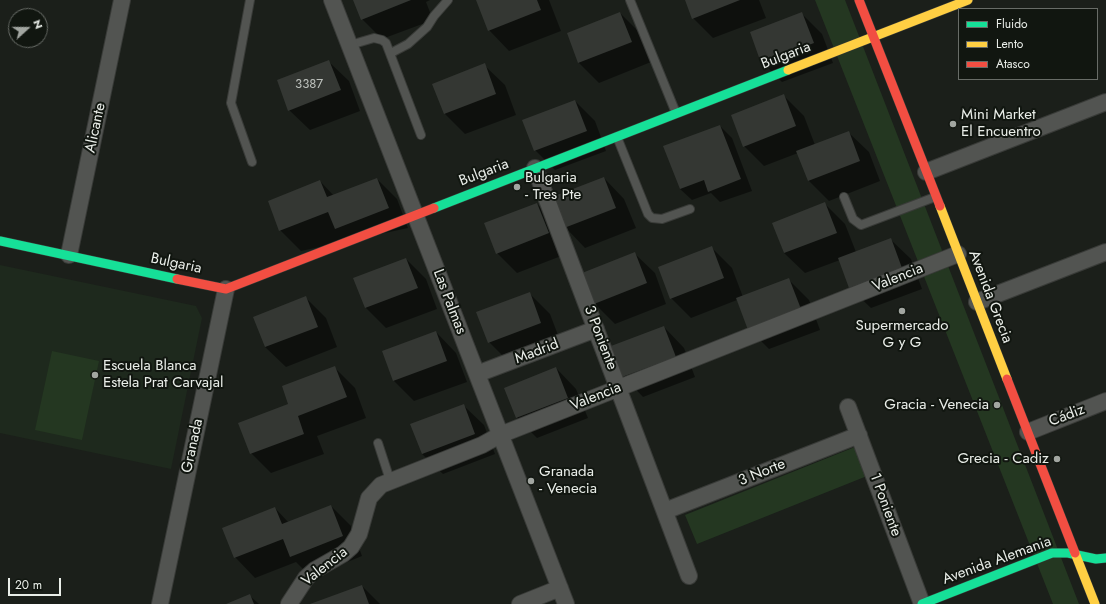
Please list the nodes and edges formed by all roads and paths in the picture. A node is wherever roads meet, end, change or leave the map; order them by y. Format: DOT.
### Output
graph roads {
  1 [pos="122,0"];
  2 [pos="250,0"];
  3 [pos="332,0"];
  4 [pos="448,0"];
  5 [pos="630,0"];
  6 [pos="859,0"];
  7 [pos="968,0"];
  8 [pos="873,37"];
  9 [pos="350,45"];
  10 [pos="391,53"];
  11 [pos="1106,102"];
  12 [pos="677,113"];
  13 [pos="421,135"];
  14 [pos="617,136"];
  15 [pos="252,162"];
  16 [pos="536,168"];
  17 [pos="926,172"];
  18 [pos="844,197"];
  19 [pos="936,197"];
  20 [pos="690,209"];
  21 [pos="415,215"];
  22 [pos="0,241"];
  23 [pos="1106,252"];
  24 [pos="958,254"];
  25 [pos="69,256"];
  26 [pos="226,289"];
  27 [pos="977,302"];
  28 [pos="596,329"];
  29 [pos="477,374"];
  30 [pos="618,388"];
  31 [pos="1106,401"];
  32 [pos="848,407"];
  33 [pos="1028,432"];
  34 [pos="500,435"];
  35 [pos="859,435"];
  36 [pos="378,443"];
  37 [pos="390,480"];
  38 [pos="665,512"];
  39 [pos="1076,556"];
  40 [pos="1106,558"];
  41 [pos="689,576"];
  42 [pos="560,588"];
  43 [pos="160,604"];
  44 [pos="289,604"];
  45 [pos="520,604"];
  46 [pos="566,604"];
  47 [pos="922,604"];
  48 [pos="1095,604"];
  1 -- 25 [label="street, Alicante"];
  2 -- 15 [label="lane"];
  3 -- 9 [label="street, Las Palmas"];
  4 -- 10 [label="lane"];
  5 -- 12 [label="lane"];
  6 -- 8 [label="street, Avenida Grecia"];
  7 -- 8 [label="street, Bulgaria"];
  8 -- 12 [label="street, Bulgaria"];
  8 -- 17 [label="street, Avenida Grecia"];
  9 -- 10 [label="lane"];
  9 -- 21 [label="street, Las Palmas"];
  10 -- 13 [label="lane"];
  11 -- 17 [label="street"];
  12 -- 14 [label="street, Bulgaria"];
  14 -- 16 [label="street, Bulgaria"];
  14 -- 20 [label="lane"];
  16 -- 21 [label="street, Bulgaria"];
  16 -- 28 [label="street, 3 Poniente"];
  17 -- 19 [label="street, Avenida Grecia"];
  18 -- 19 [label="lane"];
  19 -- 24 [label="street, Avenida Grecia"];
  21 -- 26 [label="street, Bulgaria"];
  21 -- 29 [label="street, Las Palmas"];
  22 -- 25 [label="street, Bulgaria"];
  23 -- 27 [label="street"];
  24 -- 27 [label="street, Avenida Grecia"];
  24 -- 30 [label="street, Valencia"];
  25 -- 26 [label="street, Bulgaria"];
  26 -- 43 [label="street, Granada"];
  27 -- 33 [label="street, Avenida Grecia"];
  28 -- 29 [label="street, Madrid"];
  28 -- 30 [label="street, 3 Poniente"];
  29 -- 34 [label="street, Las Palmas"];
  30 -- 34 [label="street, Valencia"];
  30 -- 38 [label="street, 3 Poniente"];
  31 -- 33 [label="street, Cádiz"];
  32 -- 35 [label="street, 1 Poniente"];
  33 -- 39 [label="street, Avenida Grecia"];
  34 -- 37 [label="street, Valencia"];
  34 -- 42 [label="street, Las Palmas"];
  35 -- 38 [label="street, 3 Norte"];
  35 -- 47 [label="street, 1 Poniente"];
  36 -- 37 [label="lane"];
  37 -- 44 [label="street, Valencia"];
  38 -- 41 [label="street, 3 Poniente"];
  39 -- 40 [label="street, Avenida Alemania"];
  39 -- 47 [label="street, Avenida Alemania"];
  39 -- 48 [label="street, Avenida Grecia"];
  42 -- 45 [label="street"];
  42 -- 46 [label="street, Las Palmas"];
}
